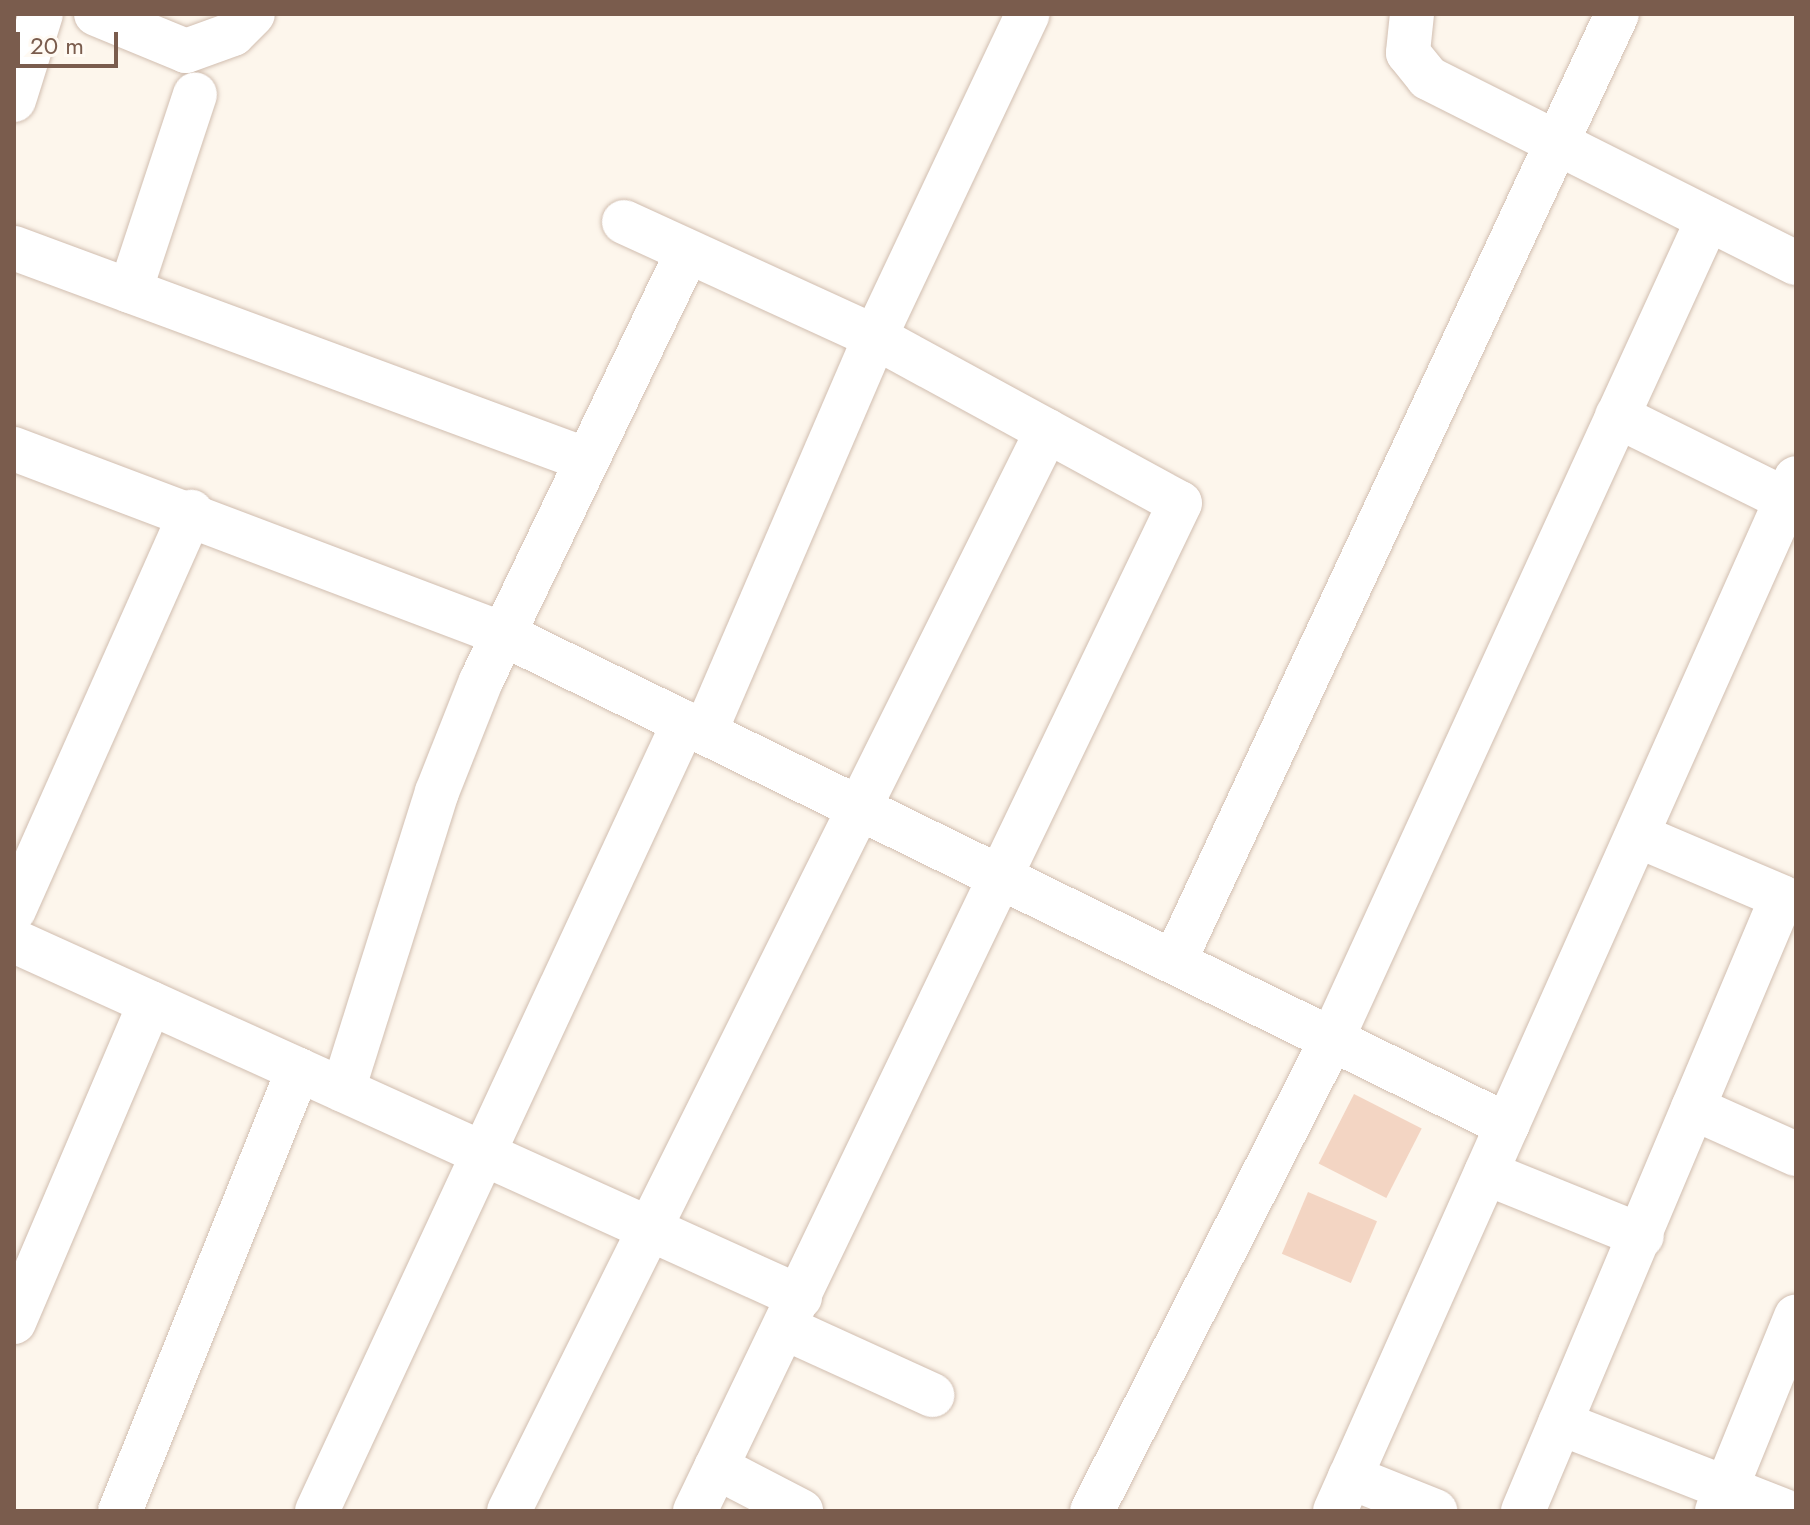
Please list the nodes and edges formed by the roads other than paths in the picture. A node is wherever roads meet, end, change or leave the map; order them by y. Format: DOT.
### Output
graph roads {
  1 [pos="41,14"];
  2 [pos="96,14"];
  3 [pos="253,14"];
  4 [pos="1028,14"];
  5 [pos="1412,14"];
  6 [pos="1617,14"];
  7 [pos="195,94"];
  8 [pos="14,100"];
  9 [pos="1558,141"];
  10 [pos="1708,219"];
  11 [pos="624,222"];
  12 [pos="14,248"];
  13 [pos="687,253"];
  14 [pos="1796,263"];
  15 [pos="130,291"];
  16 [pos="875,337"];
  17 [pos="1617,416"];
  18 [pos="1047,431"];
  19 [pos="14,449"];
  20 [pos="587,460"];
  21 [pos="1790,489"];
  22 [pos="191,512"];
  23 [pos="503,634"];
  24 [pos="694,727"];
  25 [pos="859,808"];
  26 [pos="1638,836"];
  27 [pos="1004,879"];
  28 [pos="14,910"];
  29 [pos="14,941"];
  30 [pos="1174,962"];
  31 [pos="150,1003"];
  32 [pos="1332,1039"];
  33 [pos="298,1070"];
  34 [pos="343,1090"];
  35 [pos="1693,1108"];
  36 [pos="1507,1125"];
  37 [pos="484,1154"];
  38 [pos="1796,1154"];
  39 [pos="1486,1173"];
  40 [pos="648,1229"];
  41 [pos="1642,1236"];
  42 [pos="792,1313"];
  43 [pos="1796,1316"];
  44 [pos="14,1322"];
  45 [pos="932,1395"];
  46 [pos="1560,1423"];
  47 [pos="716,1467"];
  48 [pos="1342,1494"];
  49 [pos="1721,1500"];
  50 [pos="120,1511"];
  51 [pos="317,1511"];
  52 [pos="509,1511"];
  53 [pos="695,1511"];
  54 [pos="801,1511"];
  55 [pos="1092,1511"];
  56 [pos="1435,1511"];
  57 [pos="1523,1511"];
  58 [pos="1784,1511"];
  1 -- 8 [label="street"];
  2 -- 3 [label="street"];
  4 -- 16 [label="street"];
  5 -- 9 [label="street"];
  6 -- 9 [label="street"];
  7 -- 15 [label="street"];
  9 -- 10 [label="street"];
  9 -- 30 [label="street"];
  10 -- 14 [label="street"];
  10 -- 17 [label="street"];
  11 -- 13 [label="street"];
  12 -- 15 [label="street"];
  13 -- 16 [label="street"];
  13 -- 20 [label="street"];
  15 -- 20 [label="street"];
  16 -- 18 [label="street"];
  16 -- 24 [label="street"];
  17 -- 21 [label="street"];
  17 -- 32 [label="street"];
  18 -- 25 [label="street"];
  18 -- 27 [label="street"];
  19 -- 22 [label="street"];
  20 -- 23 [label="street"];
  21 -- 26 [label="street"];
  22 -- 23 [label="street"];
  22 -- 28 [label="street"];
  23 -- 24 [label="street"];
  23 -- 34 [label="street"];
  24 -- 25 [label="street"];
  24 -- 37 [label="street"];
  25 -- 27 [label="street"];
  25 -- 40 [label="street"];
  26 -- 35 [label="street"];
  26 -- 36 [label="street"];
  27 -- 30 [label="street"];
  27 -- 42 [label="street"];
  29 -- 31 [label="street"];
  30 -- 32 [label="street"];
  31 -- 33 [label="street"];
  31 -- 44 [label="street"];
  32 -- 36 [label="street"];
  32 -- 55 [label="street"];
  33 -- 34 [label="street"];
  33 -- 50 [label="street"];
  34 -- 37 [label="street"];
  35 -- 38 [label="street"];
  35 -- 41 [label="street"];
  36 -- 39 [label="street"];
  37 -- 40 [label="street"];
  37 -- 51 [label="street"];
  39 -- 41 [label="street"];
  39 -- 48 [label="street"];
  40 -- 42 [label="street"];
  40 -- 52 [label="street"];
  41 -- 46 [label="street"];
  42 -- 45 [label="street"];
  42 -- 47 [label="street"];
  43 -- 49 [label="street"];
  46 -- 49 [label="street"];
  46 -- 57 [label="street"];
  47 -- 53 [label="street"];
  47 -- 54 [label="street"];
  48 -- 56 [label="street"];
  49 -- 58 [label="street"];
}
